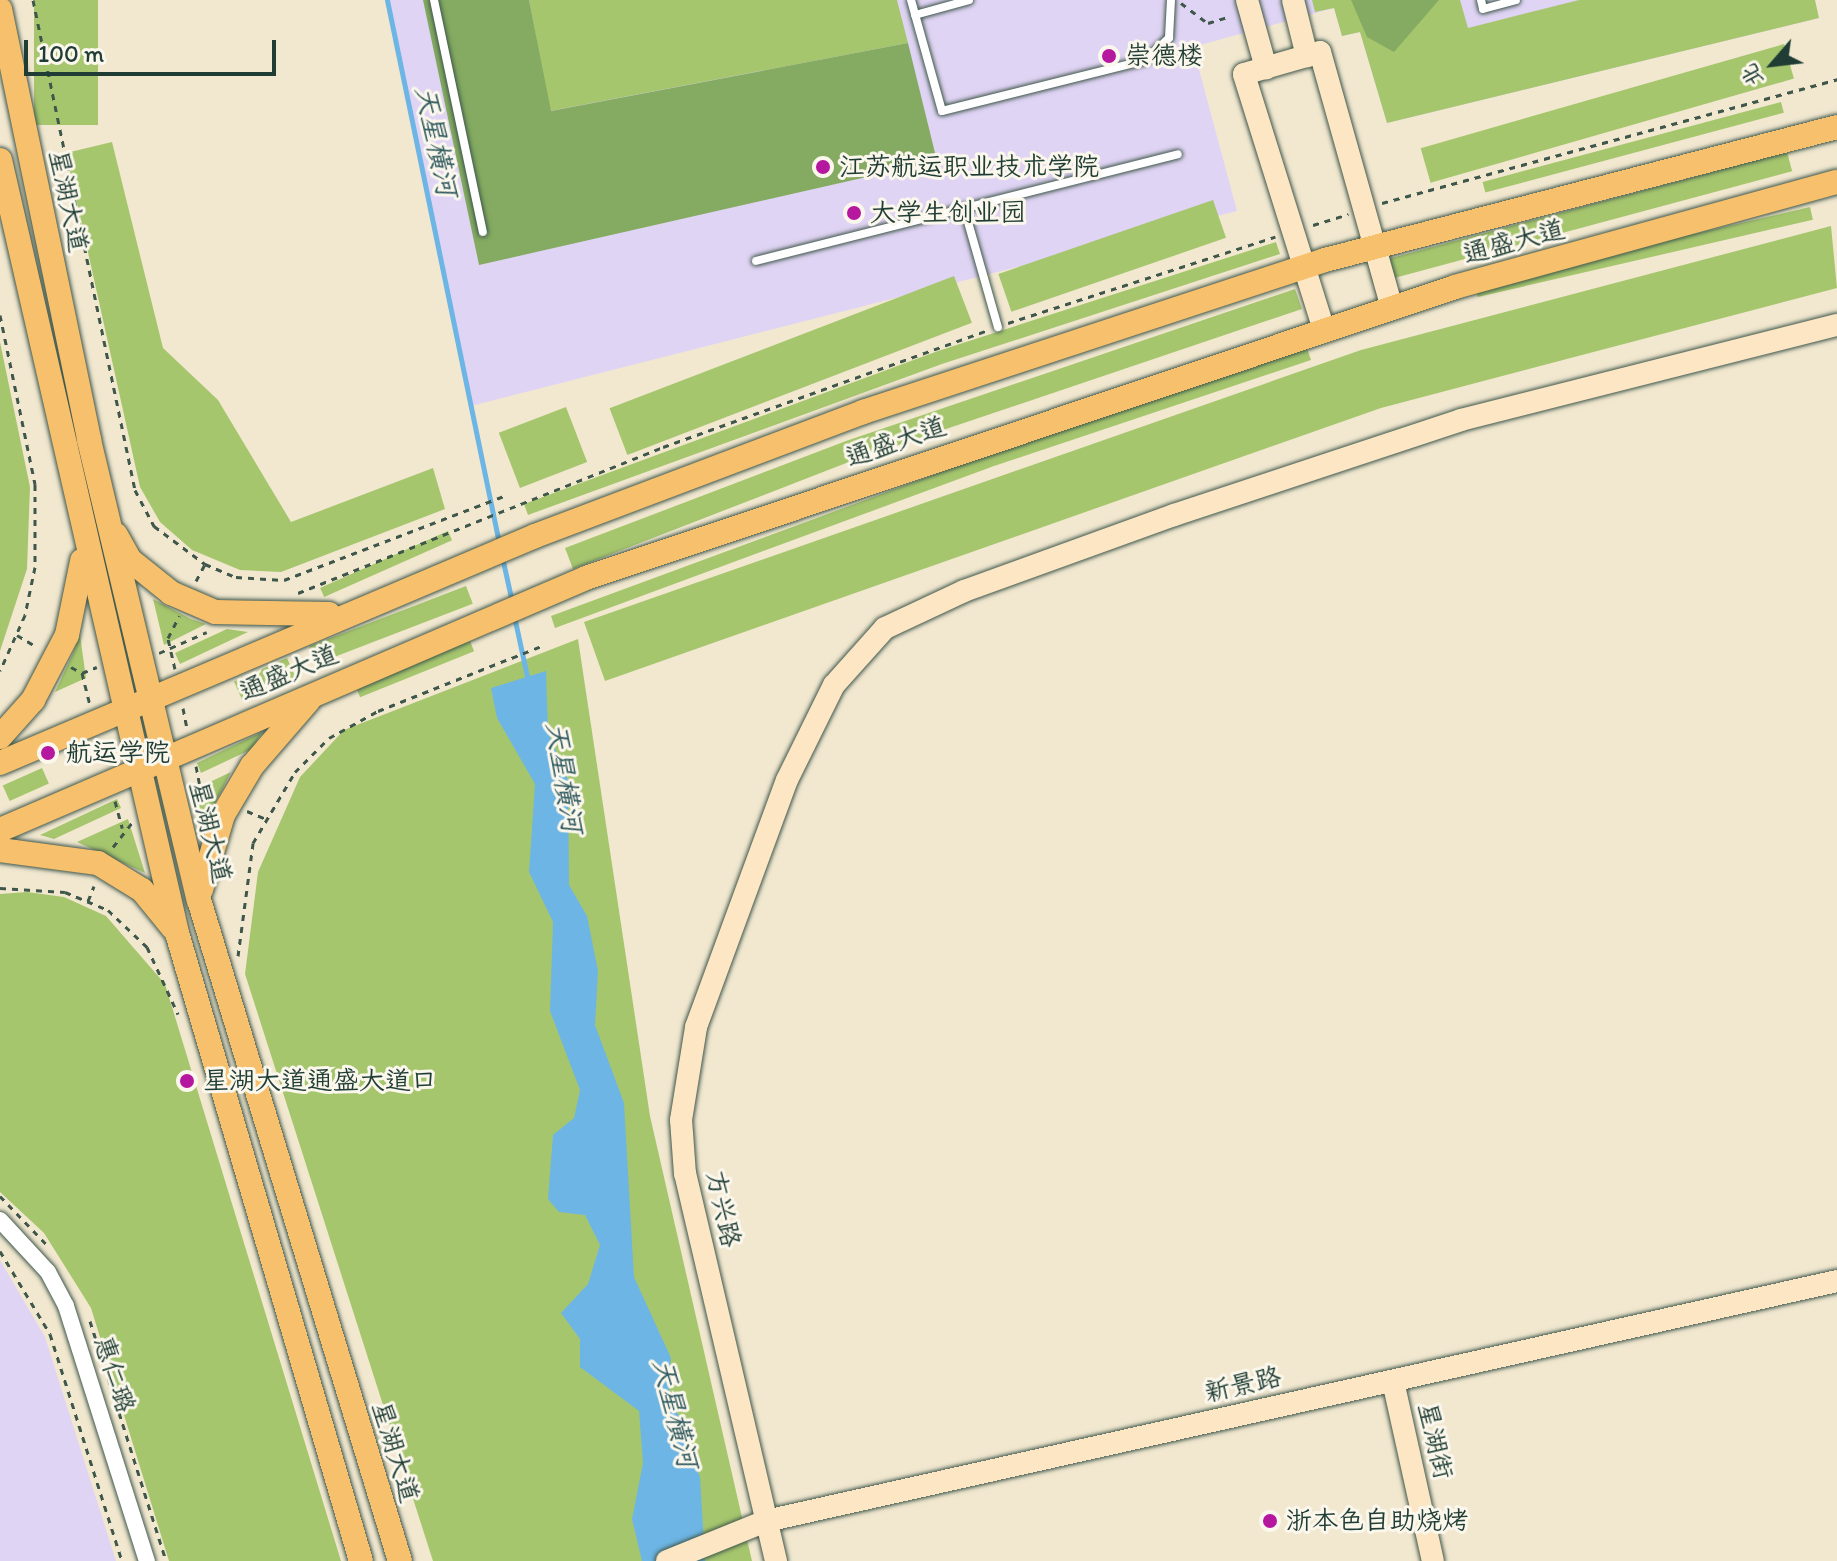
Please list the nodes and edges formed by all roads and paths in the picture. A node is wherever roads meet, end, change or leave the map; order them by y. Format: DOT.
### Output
graph roads {
  1 [pos="33,0"];
  2 [pos="434,0"];
  3 [pos="911,0"];
  4 [pos="969,0"];
  5 [pos="1173,0"];
  6 [pos="1247,0"];
  7 [pos="1293,0"];
  8 [pos="1481,0"];
  9 [pos="1516,0"];
  10 [pos="0,9"];
  11 [pos="915,15"];
  12 [pos="1228,17"];
  13 [pos="1307,56"];
  14 [pos="1266,68"];
  15 [pos="1837,79"];
  16 [pos="1837,127"];
  17 [pos="1178,154"];
  18 [pos="0,160"];
  19 [pos="1837,182"];
  20 [pos="964,208"];
  21 [pos="1364,209"];
  22 [pos="1293,231"];
  23 [pos="483,232"];
  24 [pos="1374,247"];
  25 [pos="756,261"];
  26 [pos="1305,266"];
  27 [pos="1392,308"];
  28 [pos="0,315"];
  29 [pos="1837,325"];
  30 [pos="998,327"];
  31 [pos="1324,330"];
  32 [pos="507,495"];
  33 [pos="106,517"];
  34 [pos="80,526"];
  35 [pos="440,538"];
  36 [pos="205,564"];
  37 [pos="187,600"];
  38 [pos="352,612"];
  39 [pos="541,646"];
  40 [pos="0,671"];
  41 [pos="178,683"];
  42 [pos="319,690"];
  43 [pos="136,700"];
  44 [pos="0,737"];
  45 [pos="191,744"];
  46 [pos="162,756"];
  47 [pos="0,763"];
  48 [pos="138,768"];
  49 [pos="229,804"];
  50 [pos="266,819"];
  51 [pos="0,830"];
  52 [pos="0,850"];
  53 [pos="0,888"];
  54 [pos="199,900"];
  55 [pos="177,933"];
  56 [pos="237,967"];
  57 [pos="179,1016"];
  58 [pos="0,1220"];
  59 [pos="0,1251"];
  60 [pos="1837,1281"];
  61 [pos="1393,1381"];
  62 [pos="766,1521"];
  63 [pos="122,1561"];
  64 [pos="147,1561"];
  65 [pos="361,1561"];
  66 [pos="400,1561"];
  67 [pos="667,1561"];
  68 [pos="776,1561"];
  69 [pos="1433,1561"];
  1 -- 36 [label="path"];
  2 -- 23 [label="lane"];
  3 -- 11 [label="lane"];
  4 -- 11 [label="lane"];
  5 -- 11 [label="lane"];
  5 -- 12 [label="path"];
  6 -- 14 [label="street"];
  7 -- 13 [label="street"];
  8 -- 9 [label="lane"];
  10 -- 33 [label="main road, 星湖大道"];
  13 -- 14 [label="street"];
  13 -- 21 [label="street"];
  14 -- 22 [label="street"];
  15 -- 21 [label="path"];
  16 -- 24 [label="main road, 通盛大道"];
  17 -- 20 [label="lane"];
  18 -- 34 [label="main road, 星湖大道"];
  19 -- 27 [label="main road, 通盛大道"];
  20 -- 25 [label="lane"];
  20 -- 30 [label="lane"];
  21 -- 22 [label="path"];
  21 -- 24 [label="street"];
  22 -- 26 [label="street"];
  22 -- 30 [label="path"];
  24 -- 26 [label="main road, 通盛大道"];
  24 -- 27 [label="street"];
  26 -- 31 [label="street"];
  26 -- 38 [label="main road, 通盛大道"];
  27 -- 31 [label="main road, 通盛大道"];
  28 -- 40 [label="path"];
  29 -- 62 [label="street, 方兴路"];
  30 -- 35 [label="path"];
  31 -- 42 [label="main road, 通盛大道"];
  32 -- 36 [label="path"];
  33 -- 37 [label="main road"];
  33 -- 43 [label="main road, 星湖大道"];
  34 -- 43 [label="main road, 星湖大道"];
  34 -- 44 [label="main road"];
  36 -- 37 [label="path"];
  37 -- 38 [label="main road"];
  37 -- 41 [label="path"];
  38 -- 41 [label="main road, 通盛大道"];
  39 -- 50 [label="path"];
  41 -- 43 [label="main road, 通盛大道"];
  41 -- 45 [label="path"];
  42 -- 45 [label="main road, 通盛大道"];
  42 -- 49 [label="main road"];
  43 -- 46 [label="main road, 星湖大道"];
  43 -- 47 [label="main road, 通盛大道"];
  43 -- 48 [label="main road, 星湖大道"];
  45 -- 46 [label="main road, 通盛大道"];
  45 -- 49 [label="path"];
  46 -- 48 [label="main road, 通盛大道"];
  46 -- 54 [label="main road, 星湖大道"];
  48 -- 51 [label="main road, 通盛大道"];
  48 -- 55 [label="main road, 星湖大道"];
  49 -- 50 [label="path"];
  49 -- 54 [label="main road"];
  50 -- 56 [label="path"];
  52 -- 55 [label="main road"];
  53 -- 57 [label="path"];
  54 -- 66 [label="main road, 星湖大道"];
  55 -- 65 [label="main road, 星湖大道"];
  58 -- 64 [label="street, 惠仁璐"];
  59 -- 63 [label="path"];
  60 -- 61 [label="street, 新景路"];
  61 -- 62 [label="street, 新景路"];
  61 -- 69 [label="street, 星湖街"];
  62 -- 67 [label="street, 新景路"];
  62 -- 68 [label="street, 方兴路"];
}
